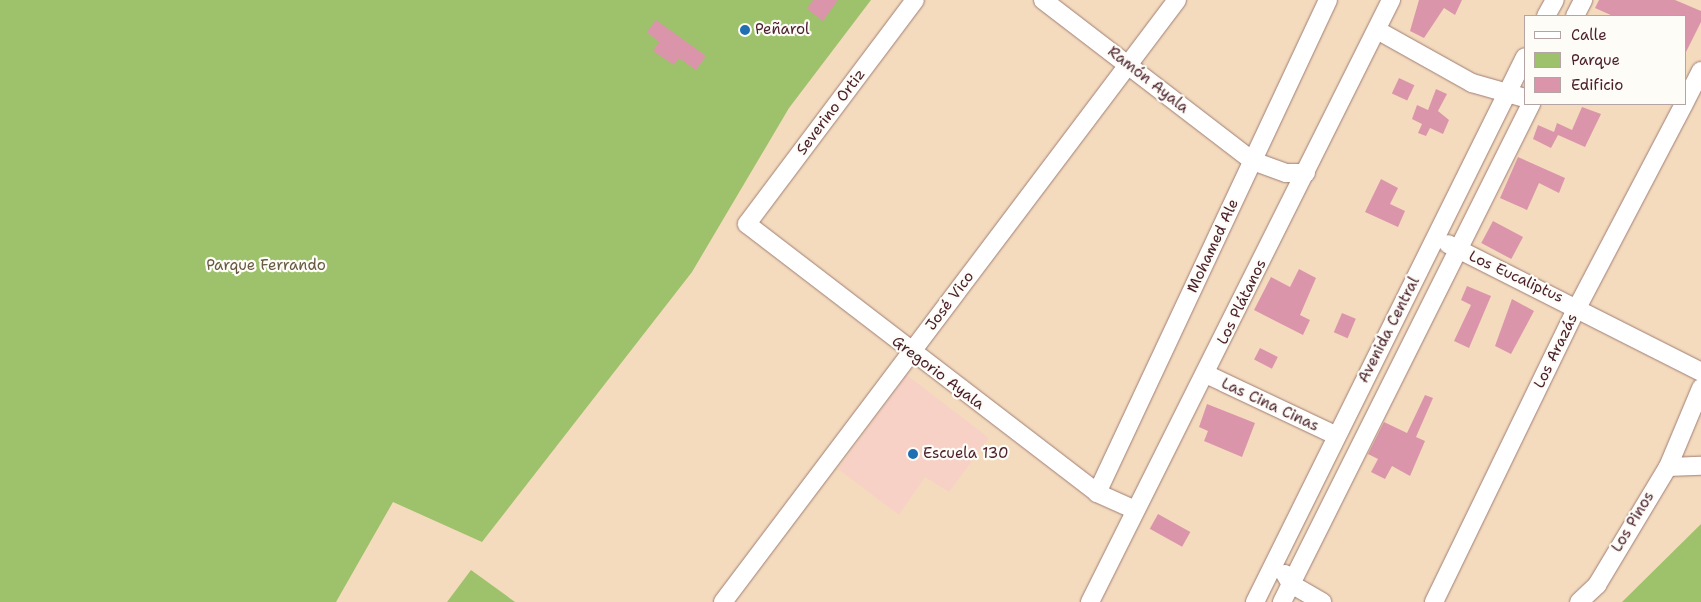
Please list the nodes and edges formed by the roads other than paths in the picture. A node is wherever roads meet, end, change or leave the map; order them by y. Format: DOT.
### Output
graph roads {
  1 [pos="915,0"];
  2 [pos="1043,0"];
  3 [pos="1177,0"];
  4 [pos="1328,0"];
  5 [pos="1391,0"];
  6 [pos="1555,0"];
  7 [pos="1583,0"];
  8 [pos="1547,15"];
  9 [pos="1576,15"];
  10 [pos="1377,30"];
  11 [pos="1524,59"];
  12 [pos="1128,64"];
  13 [pos="1701,71"];
  14 [pos="1506,93"];
  15 [pos="1524,98"];
  16 [pos="1686,99"];
  17 [pos="1531,105"];
  18 [pos="1683,105"];
  19 [pos="1253,161"];
  20 [pos="1306,173"];
  21 [pos="747,224"];
  22 [pos="1437,238"];
  23 [pos="1459,250"];
  24 [pos="1578,306"];
  25 [pos="910,353"];
  26 [pos="1701,372"];
  27 [pos="1206,374"];
  28 [pos="1701,388"];
  29 [pos="1335,435"];
  30 [pos="1701,466"];
  31 [pos="1668,467"];
  32 [pos="1097,493"];
  33 [pos="1135,510"];
  34 [pos="1276,558"];
  35 [pos="1264,584"];
  36 [pos="1291,584"];
  37 [pos="723,602"];
  38 [pos="1090,602"];
  39 [pos="1255,602"];
  40 [pos="1282,602"];
  41 [pos="1322,602"];
  42 [pos="1434,602"];
  43 [pos="1579,602"];
  1 -- 21 [label="street, Severino Ortiz"];
  2 -- 12 [label="street, Ramón Ayala"];
  3 -- 12 [label="street, José Vico"];
  4 -- 19 [label="street, Mohamed Ale"];
  5 -- 10 [label="street, Los Plátanos"];
  6 -- 8 [label="street"];
  7 -- 9 [label="street"];
  10 -- 14 [label="street"];
  10 -- 20 [label="street, Los Plátanos"];
  11 -- 14 [label="street, Avenida Central"];
  12 -- 19 [label="street, Ramón Ayala"];
  12 -- 25 [label="street, José Vico"];
  13 -- 16 [label="street, Los Arazás"];
  14 -- 15 [label="street"];
  14 -- 22 [label="street, Avenida Central"];
  17 -- 23 [label="street, Avenida Central"];
  18 -- 24 [label="street, Los Arazás"];
  19 -- 20 [label="street, Ramón Ayala"];
  19 -- 32 [label="street, Mohamed Ale"];
  20 -- 27 [label="street, Los Plátanos"];
  21 -- 25 [label="street, Gregorio Ayala"];
  22 -- 23 [label="street, Los Eucaliptus"];
  22 -- 29 [label="street, Avenida Central"];
  23 -- 24 [label="street, Los Eucaliptus"];
  23 -- 36 [label="street, Avenida Central"];
  24 -- 26 [label="street, Los Eucaliptus"];
  24 -- 42 [label="street, Los Arazás"];
  25 -- 32 [label="street, Gregorio Ayala"];
  25 -- 37 [label="street, José Vico"];
  27 -- 29 [label="street, Las Cina Cinas"];
  27 -- 33 [label="street, Los Plátanos"];
  28 -- 31 [label="street, Los Pinos"];
  29 -- 34 [label="street, Avenida Central"];
  30 -- 31 [label="street"];
  31 -- 43 [label="street, Los Pinos"];
  32 -- 33 [label="street, Gregorio Ayala"];
  33 -- 38 [label="street, Los Plátanos"];
  34 -- 35 [label="street, Avenida Central"];
  34 -- 36 [label="street"];
  35 -- 36 [label="street"];
  35 -- 39 [label="street, Avenida Central"];
  36 -- 40 [label="street, Avenida Central"];
  36 -- 41 [label="street"];
}
